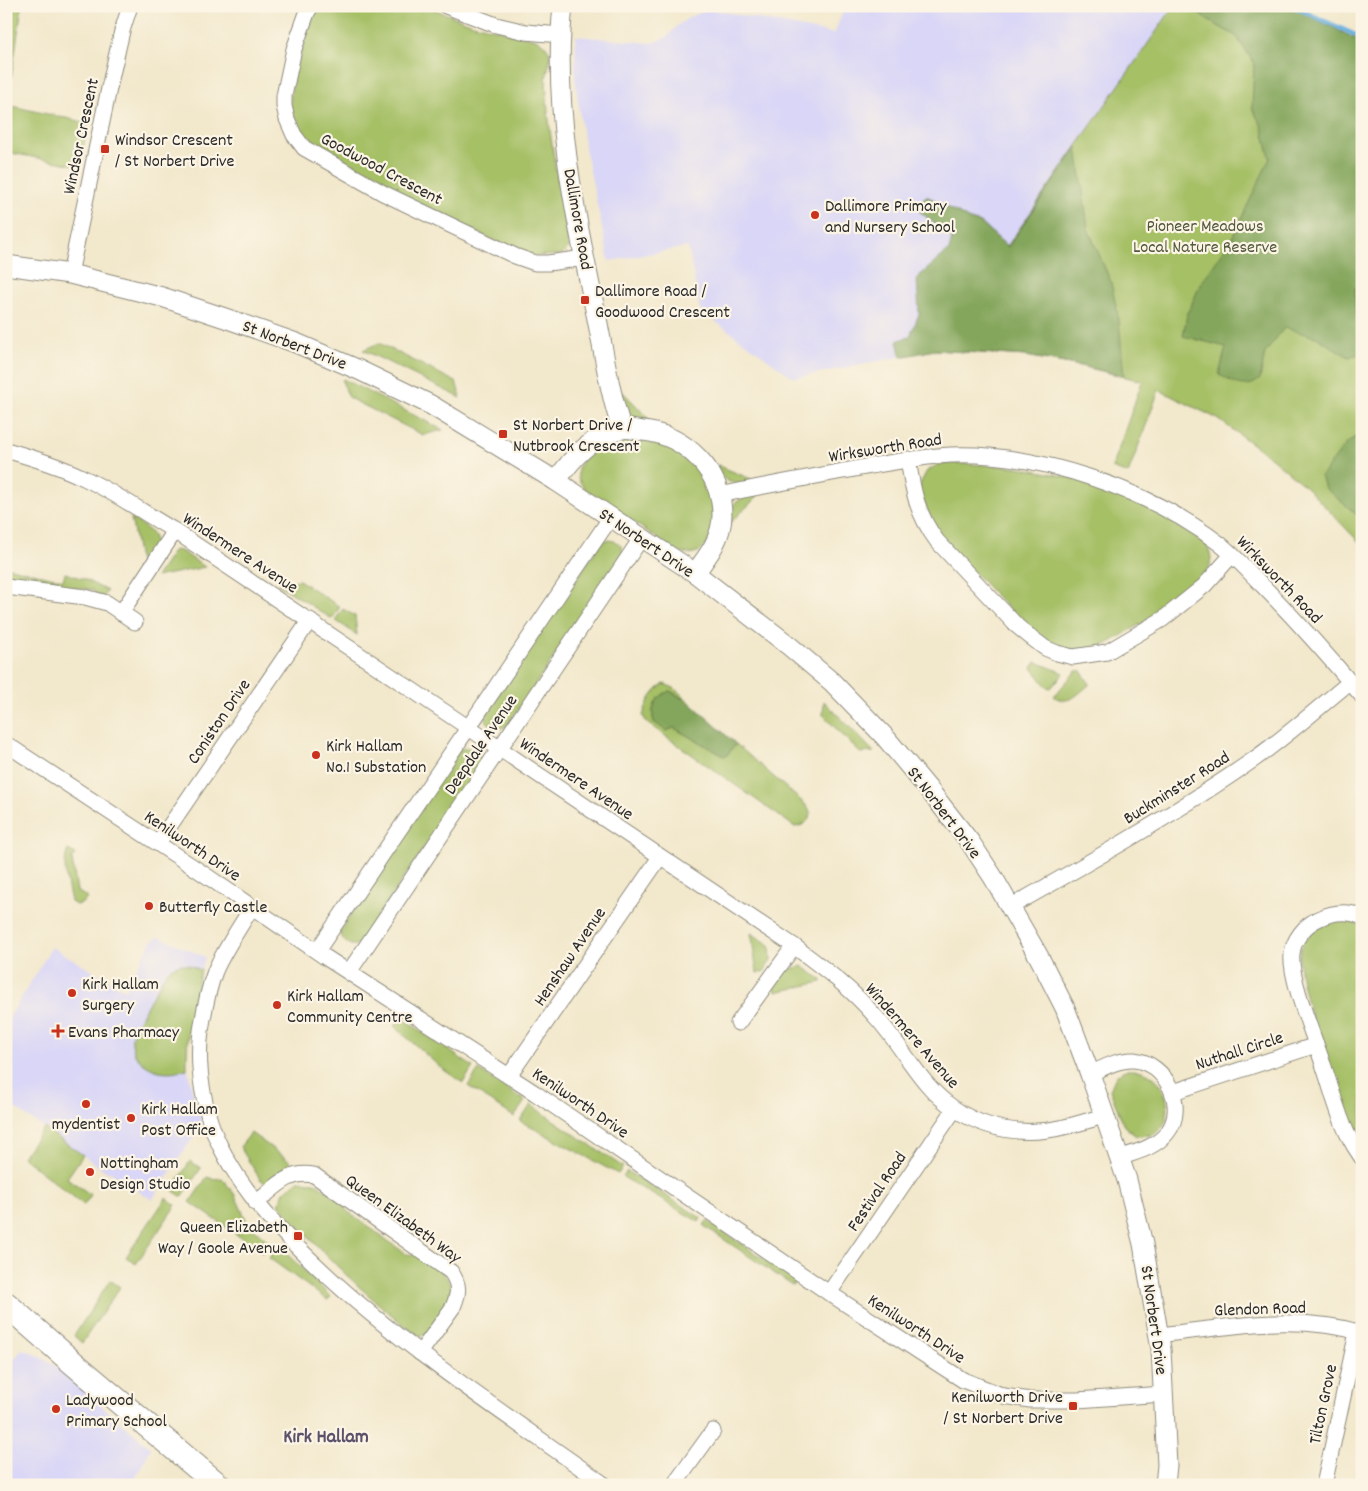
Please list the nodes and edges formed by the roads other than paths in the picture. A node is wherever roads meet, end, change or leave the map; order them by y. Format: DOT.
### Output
graph roads {
  1 [pos="130,6"];
  2 [pos="311,6"];
  3 [pos="446,6"];
  4 [pos="563,6"];
  5 [pos="560,35"];
  6 [pos="584,258"];
  7 [pos="6,265"];
  8 [pos="70,274"];
  9 [pos="622,428"];
  10 [pos="6,450"];
  11 [pos="908,460"];
  12 [pos="556,481"];
  13 [pos="720,495"];
  14 [pos="611,517"];
  15 [pos="175,531"];
  16 [pos="642,537"];
  17 [pos="1232,555"];
  18 [pos="695,573"];
  19 [pos="6,587"];
  20 [pos="121,612"];
  21 [pos="310,620"];
  22 [pos="134,622"];
  23 [pos="1350,682"];
  24 [pos="1362,696"];
  25 [pos="468,728"];
  26 [pos="6,744"];
  27 [pos="500,749"];
  28 [pos="158,843"];
  29 [pos="660,857"];
  30 [pos="252,907"];
  31 [pos="1010,907"];
  32 [pos="1362,917"];
  33 [pos="794,946"];
  34 [pos="317,951"];
  35 [pos="349,972"];
  36 [pos="738,1023"];
  37 [pos="1316,1045"];
  38 [pos="1090,1074"];
  39 [pos="509,1076"];
  40 [pos="1173,1092"];
  41 [pos="954,1110"];
  42 [pos="1104,1116"];
  43 [pos="1119,1158"];
  44 [pos="1362,1158"];
  45 [pos="256,1203"];
  46 [pos="829,1293"];
  47 [pos="9,1313"];
  48 [pos="1359,1332"];
  49 [pos="1160,1335"];
  50 [pos="420,1353"];
  51 [pos="1164,1394"];
  52 [pos="713,1431"];
  53 [pos="218,1485"];
  54 [pos="605,1485"];
  55 [pos="674,1485"];
  56 [pos="1165,1485"];
  57 [pos="1324,1485"];
  1 -- 8 [label="street, Windsor Crescent"];
  2 -- 6 [label="street, Goodwood Crescent"];
  3 -- 5 [label="street"];
  4 -- 5 [label="street, Dallimore Road"];
  5 -- 6 [label="street, Dallimore Road"];
  6 -- 9 [label="street, Dallimore Road"];
  7 -- 8 [label="street, St Norbert Drive"];
  8 -- 12 [label="street, St Norbert Drive"];
  9 -- 12 [label="street"];
  9 -- 13 [label="street"];
  10 -- 15 [label="street, Windermere Avenue"];
  11 -- 13 [label="street, Wirksworth Road"];
  11 -- 17 [label="street, Wirksworth Road"];
  11 -- 17 [label="street"];
  12 -- 14 [label="street, St Norbert Drive"];
  13 -- 18 [label="street"];
  14 -- 16 [label="street, St Norbert Drive"];
  14 -- 25 [label="street, Deepdale Avenue"];
  15 -- 20 [label="street"];
  15 -- 21 [label="street, Windermere Avenue"];
  16 -- 18 [label="street, St Norbert Drive"];
  16 -- 27 [label="street, Deepdale Avenue"];
  17 -- 23 [label="street, Wirksworth Road"];
  18 -- 31 [label="street, St Norbert Drive"];
  19 -- 20 [label="street"];
  20 -- 22 [label="street"];
  21 -- 25 [label="street, Windermere Avenue"];
  21 -- 28 [label="street, Coniston Drive"];
  23 -- 24 [label="street, Wirksworth Road"];
  23 -- 31 [label="street, Buckminster Road"];
  25 -- 27 [label="street, Windermere Avenue"];
  25 -- 34 [label="street, Deepdale Avenue"];
  26 -- 28 [label="street, Kenilworth Drive"];
  27 -- 29 [label="street, Windermere Avenue"];
  27 -- 35 [label="street, Deepdale Avenue"];
  28 -- 30 [label="street, Kenilworth Drive"];
  29 -- 33 [label="street, Windermere Avenue"];
  29 -- 39 [label="street, Henshaw Avenue"];
  30 -- 34 [label="street, Kenilworth Drive"];
  30 -- 45 [label="street"];
  31 -- 38 [label="street, St Norbert Drive"];
  32 -- 37 [label="street"];
  33 -- 36 [label="street"];
  33 -- 41 [label="street, Windermere Avenue"];
  34 -- 35 [label="street, Kenilworth Drive"];
  35 -- 39 [label="street, Kenilworth Drive"];
  37 -- 40 [label="street, Nuthall Circle"];
  37 -- 44 [label="street"];
  38 -- 40 [label="street"];
  38 -- 42 [label="street, St Norbert Drive"];
  39 -- 46 [label="street, Kenilworth Drive"];
  40 -- 43 [label="street"];
  41 -- 42 [label="street, Windermere Avenue"];
  41 -- 46 [label="street, Festival Road"];
  42 -- 43 [label="street, St Norbert Drive"];
  43 -- 49 [label="street, St Norbert Drive"];
  45 -- 50 [label="street"];
  45 -- 50 [label="street, Queen Elizabeth Way"];
  46 -- 51 [label="street, Kenilworth Drive"];
  47 -- 53 [label="main road"];
  48 -- 49 [label="street, Glendon Road"];
  48 -- 57 [label="street, Tilton Grove"];
  49 -- 51 [label="street, St Norbert Drive"];
  50 -- 54 [label="street"];
  51 -- 56 [label="street, St Norbert Drive"];
  52 -- 55 [label="street"];
}
